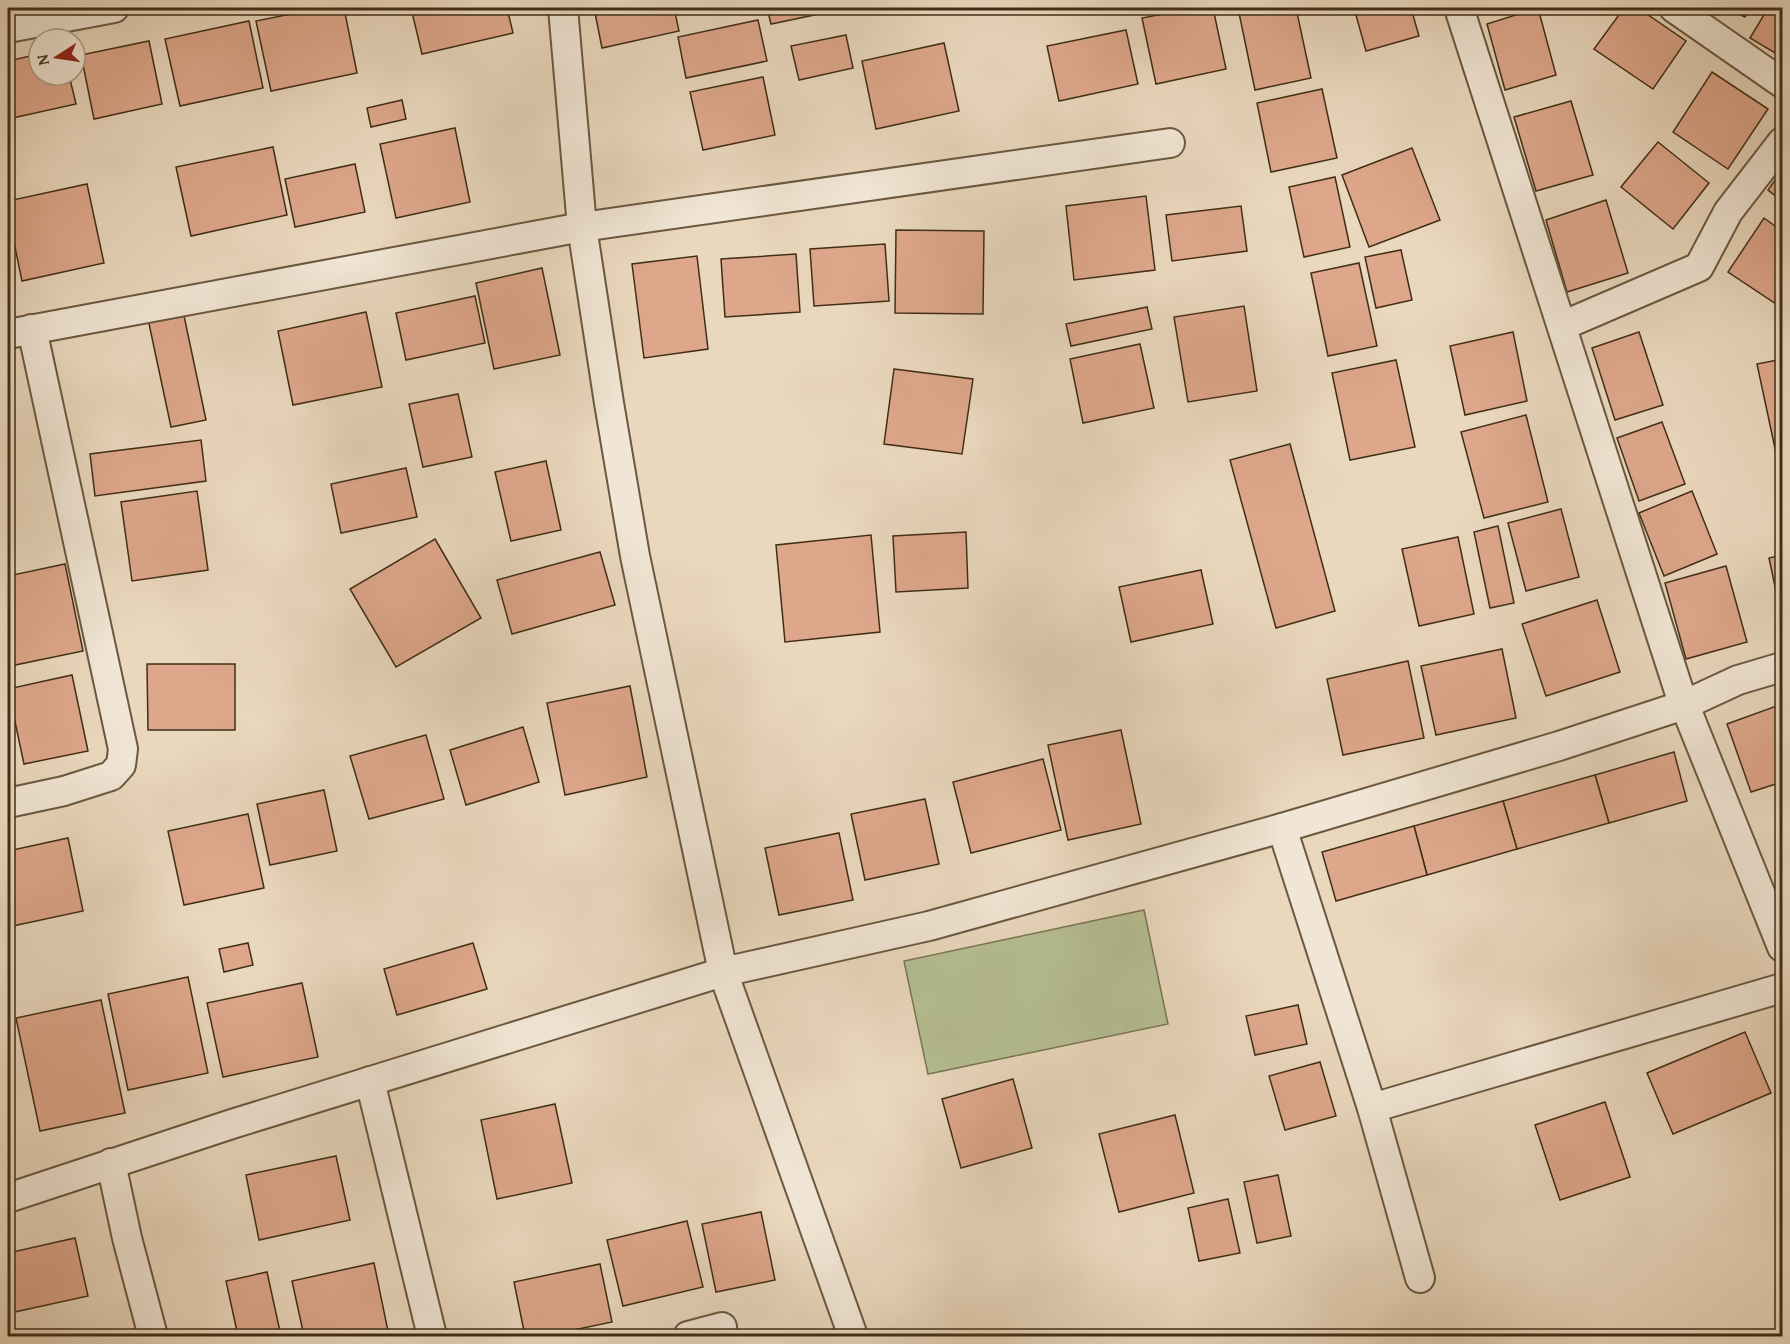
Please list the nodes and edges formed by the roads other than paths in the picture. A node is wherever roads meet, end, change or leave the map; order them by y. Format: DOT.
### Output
graph roads {
  1 [pos="114,8"];
  2 [pos="563,8"];
  3 [pos="1459,8"];
  4 [pos="1674,8"];
  5 [pos="8,28"];
  6 [pos="1782,83"];
  7 [pos="1782,142"];
  8 [pos="1170,143"];
  9 [pos="582,227"];
  10 [pos="1562,326"];
  11 [pos="20,332"];
  12 [pos="1782,667"];
  13 [pos="1684,705"];
  14 [pos="8,803"];
  15 [pos="1282,828"];
  16 [pos="1782,947"];
  17 [pos="723,972"];
  18 [pos="1782,988"];
  19 [pos="370,1082"];
  20 [pos="1372,1108"];
  21 [pos="111,1163"];
  22 [pos="8,1198"];
  23 [pos="1420,1278"];
  24 [pos="722,1327"];
  25 [pos="153,1336"];
  26 [pos="432,1336"];
  27 [pos="688,1336"];
  28 [pos="853,1336"];
  1 -- 5 [label="street"];
  2 -- 9 [label="street"];
  3 -- 10 [label="street"];
  4 -- 6 [label="street"];
  7 -- 10 [label="street"];
  8 -- 9 [label="street"];
  9 -- 11 [label="street"];
  9 -- 17 [label="street"];
  10 -- 13 [label="street"];
  11 -- 14 [label="street"];
  12 -- 13 [label="street"];
  13 -- 15 [label="street"];
  13 -- 16 [label="street"];
  15 -- 17 [label="street"];
  15 -- 20 [label="street"];
  17 -- 19 [label="street"];
  17 -- 28 [label="street"];
  18 -- 20 [label="street"];
  19 -- 21 [label="street"];
  19 -- 26 [label="street"];
  20 -- 23 [label="street"];
  21 -- 22 [label="street"];
  21 -- 25 [label="street"];
  24 -- 27 [label="street"];
}
